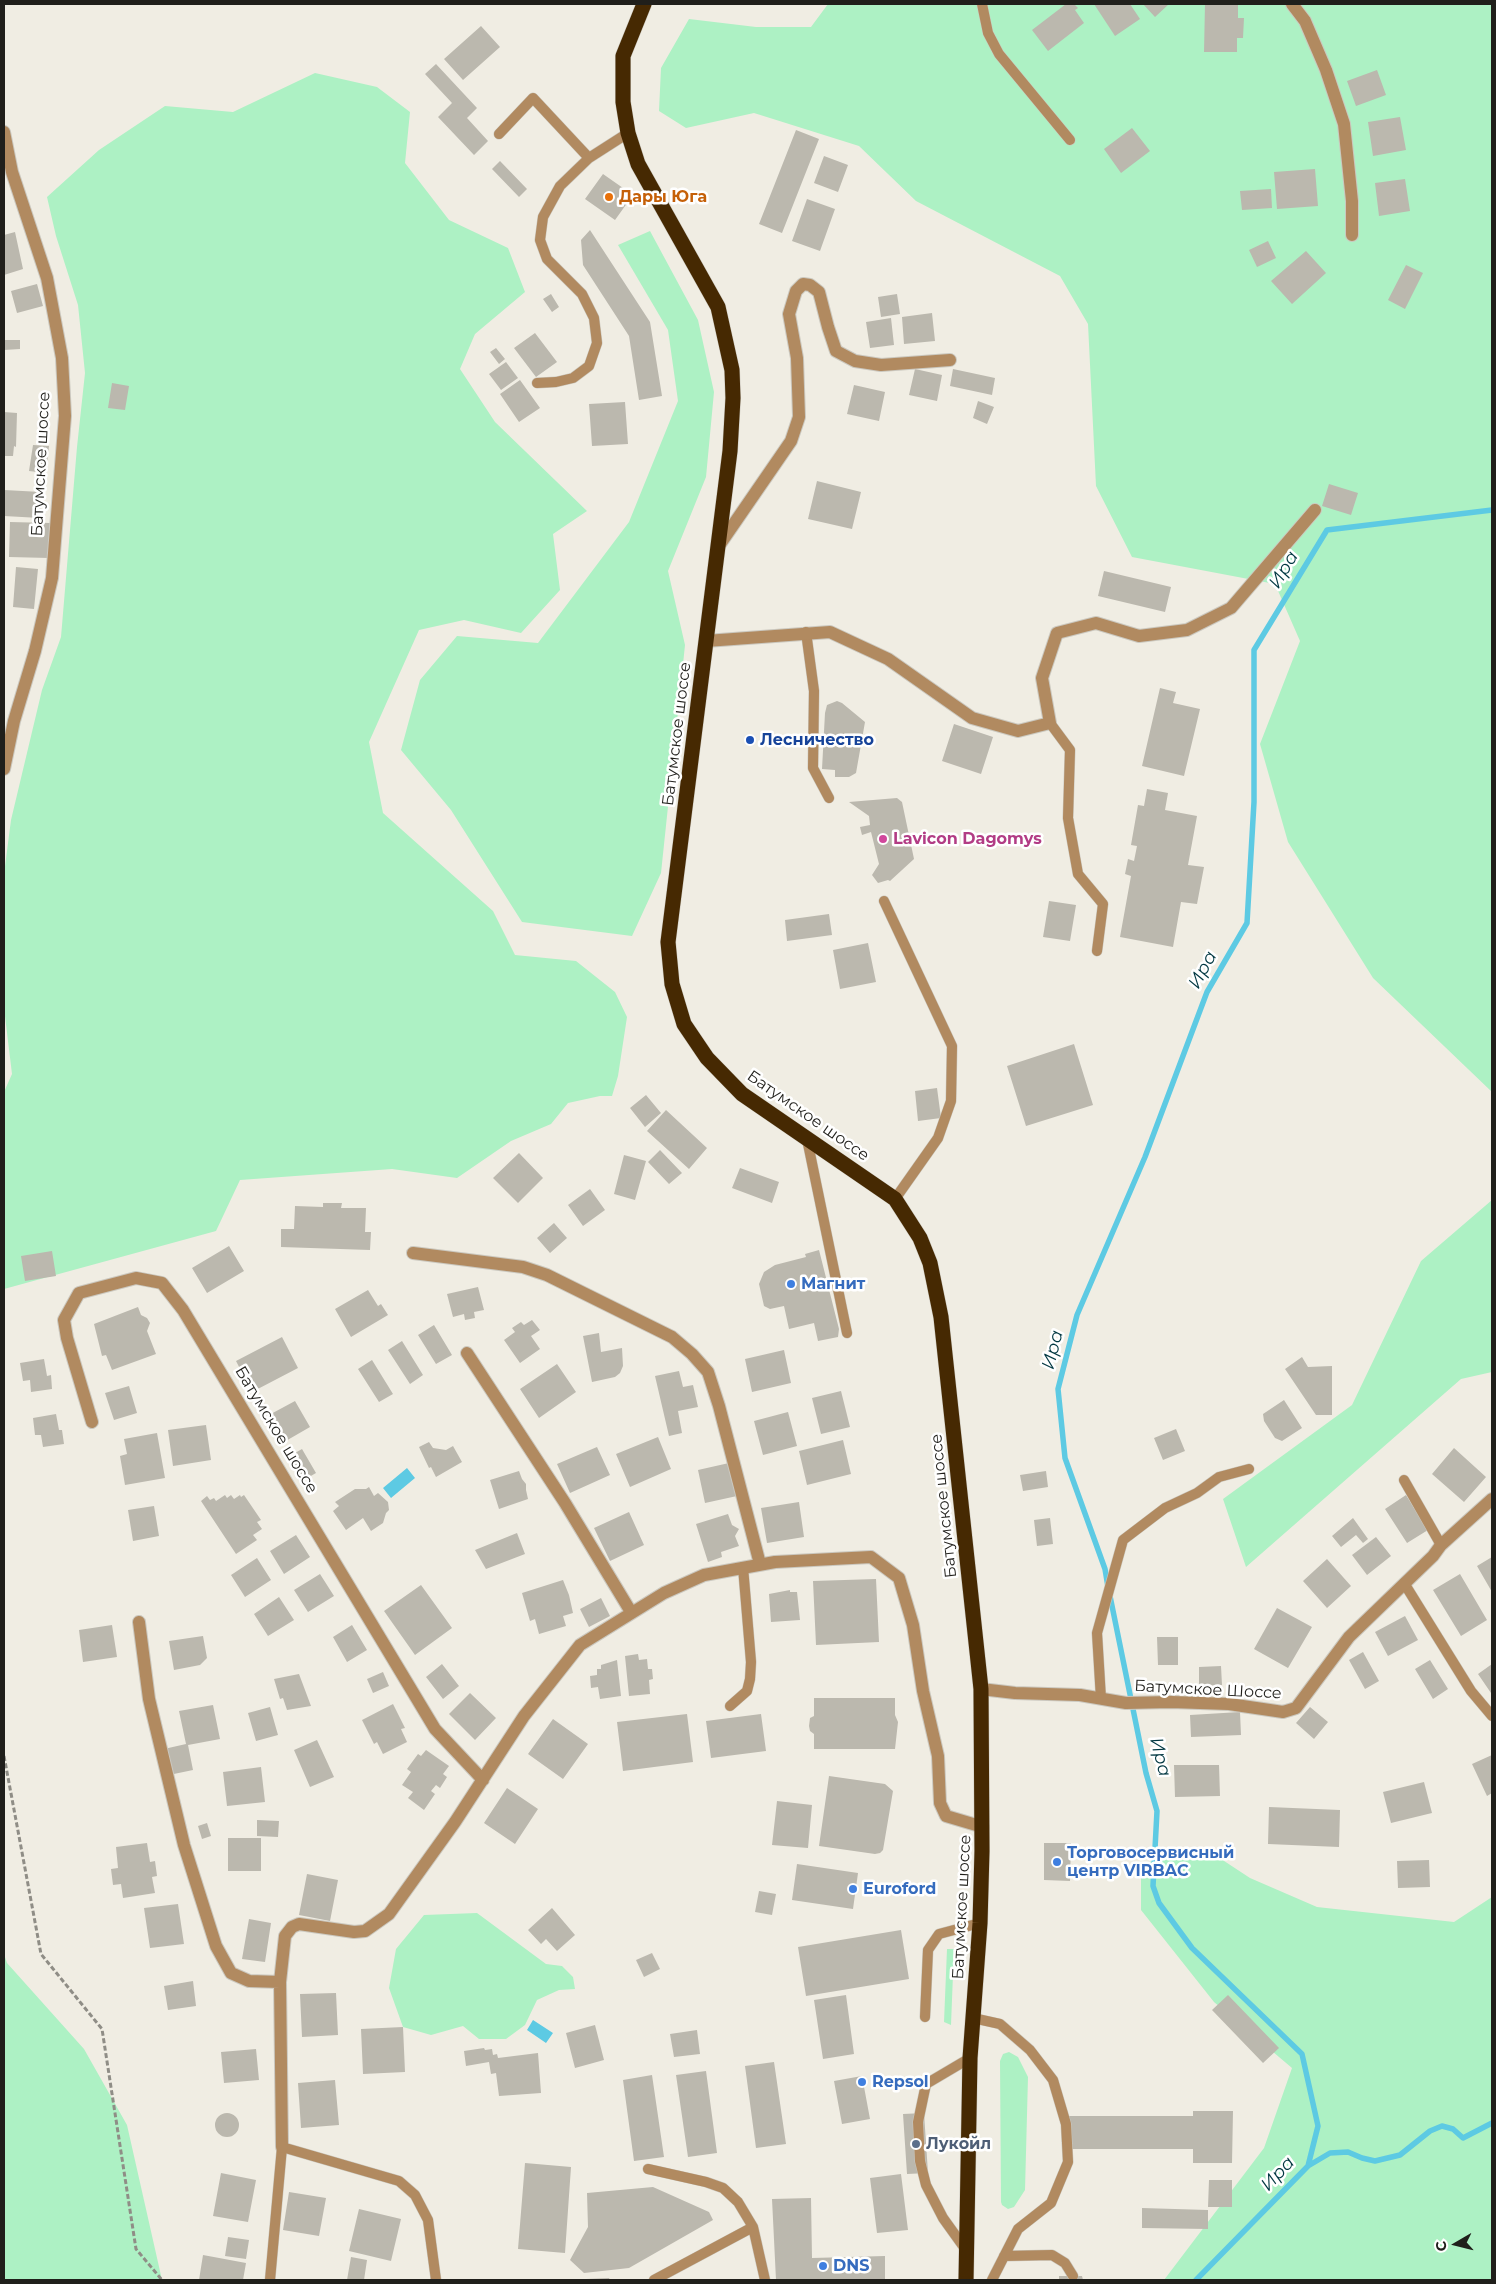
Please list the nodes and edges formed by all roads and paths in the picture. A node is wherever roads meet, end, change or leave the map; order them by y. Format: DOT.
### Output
graph roads {
  1 [pos="644,4"];
  2 [pos="982,4"];
  3 [pos="1292,4"];
  4 [pos="4,132"];
  5 [pos="498,134"];
  6 [pos="628,134"];
  7 [pos="1070,140"];
  8 [pos="6,153"];
  9 [pos="589,158"];
  10 [pos="1352,235"];
  11 [pos="950,360"];
  12 [pos="537,383"];
  13 [pos="1315,510"];
  14 [pos="718,547"];
  15 [pos="806,632"];
  16 [pos="706,641"];
  17 [pos="1050,723"];
  18 [pos="4,769"];
  19 [pos="829,798"];
  20 [pos="884,901"];
  21 [pos="1097,952"];
  22 [pos="807,1139"];
  23 [pos="895,1199"];
  24 [pos="413,1253"];
  25 [pos="847,1333"];
  26 [pos="467,1353"];
  27 [pos="92,1422"];
  28 [pos="1249,1469"];
  29 [pos="1404,1480"];
  30 [pos="1492,1499"];
  31 [pos="1441,1545"];
  32 [pos="760,1564"];
  33 [pos="743,1568"];
  34 [pos="1404,1583"];
  35 [pos="631,1612"];
  36 [pos="138,1622"];
  37 [pos="981,1689"];
  38 [pos="1101,1699"];
  39 [pos="730,1706"];
  40 [pos="1492,1716"];
  41 [pos="4,1756"];
  42 [pos="482,1780"];
  43 [pos="983,1827"];
  44 [pos="980,1923"];
  45 [pos="280,1982"];
  46 [pos="925,2017"];
  47 [pos="973,2018"];
  48 [pos="970,2058"];
  49 [pos="282,2147"];
  50 [pos="648,2170"];
  51 [pos="753,2227"];
  52 [pos="966,2250"];
  53 [pos="1004,2256"];
  54 [pos="1073,2276"];
  55 [pos="162,2280"];
  56 [pos="270,2280"];
  57 [pos="436,2280"];
  58 [pos="654,2280"];
  59 [pos="765,2280"];
  60 [pos="966,2280"];
  61 [pos="992,2280"];
  1 -- 6 [label="highway, Батумское шоссе"];
  2 -- 7 [label="lane"];
  3 -- 10 [label="street"];
  4 -- 8 [label="street, Батумское шоссе"];
  5 -- 9 [label="lane"];
  6 -- 9 [label="lane"];
  6 -- 14 [label="highway, Батумское шоссе"];
  8 -- 18 [label="street, Батумское шоссе"];
  9 -- 12 [label="lane"];
  11 -- 14 [label="street"];
  13 -- 17 [label="street"];
  14 -- 16 [label="highway, Батумское шоссе"];
  15 -- 16 [label="street"];
  15 -- 17 [label="street"];
  15 -- 19 [label="lane"];
  16 -- 22 [label="highway, Батумское шоссе"];
  17 -- 21 [label="lane"];
  20 -- 23 [label="lane"];
  22 -- 23 [label="highway, Батумское шоссе"];
  22 -- 25 [label="lane"];
  23 -- 37 [label="highway, Батумское шоссе"];
  24 -- 32 [label="street"];
  26 -- 35 [label="street"];
  27 -- 42 [label="street, Батумское шоссе"];
  28 -- 38 [label="lane"];
  29 -- 31 [label="lane"];
  30 -- 31 [label="street, Батумское Шоссе"];
  31 -- 34 [label="street, Батумское Шоссе"];
  32 -- 33 [label="street"];
  32 -- 43 [label="street"];
  33 -- 35 [label="street"];
  33 -- 39 [label="lane"];
  34 -- 38 [label="street, Батумское Шоссе"];
  34 -- 40 [label="lane"];
  35 -- 42 [label="street"];
  36 -- 45 [label="street"];
  37 -- 38 [label="street, Батумское Шоссе"];
  37 -- 43 [label="highway, Батумское шоссе"];
  41 -- 55 [label="path"];
  42 -- 45 [label="street"];
  43 -- 44 [label="highway, Батумское шоссе"];
  44 -- 46 [label="lane"];
  44 -- 47 [label="highway, Батумское шоссе"];
  45 -- 49 [label="street"];
  47 -- 48 [label="highway, Батумское шоссе"];
  47 -- 53 [label="lane"];
  48 -- 52 [label="highway, Батумское шоссе"];
  48 -- 52 [label="lane"];
  49 -- 56 [label="lane"];
  49 -- 57 [label="lane"];
  50 -- 51 [label="lane"];
  51 -- 58 [label="lane"];
  51 -- 59 [label="lane"];
  52 -- 60 [label="highway, Батумское шоссе"];
  53 -- 54 [label="lane"];
  53 -- 61 [label="lane"];
}
